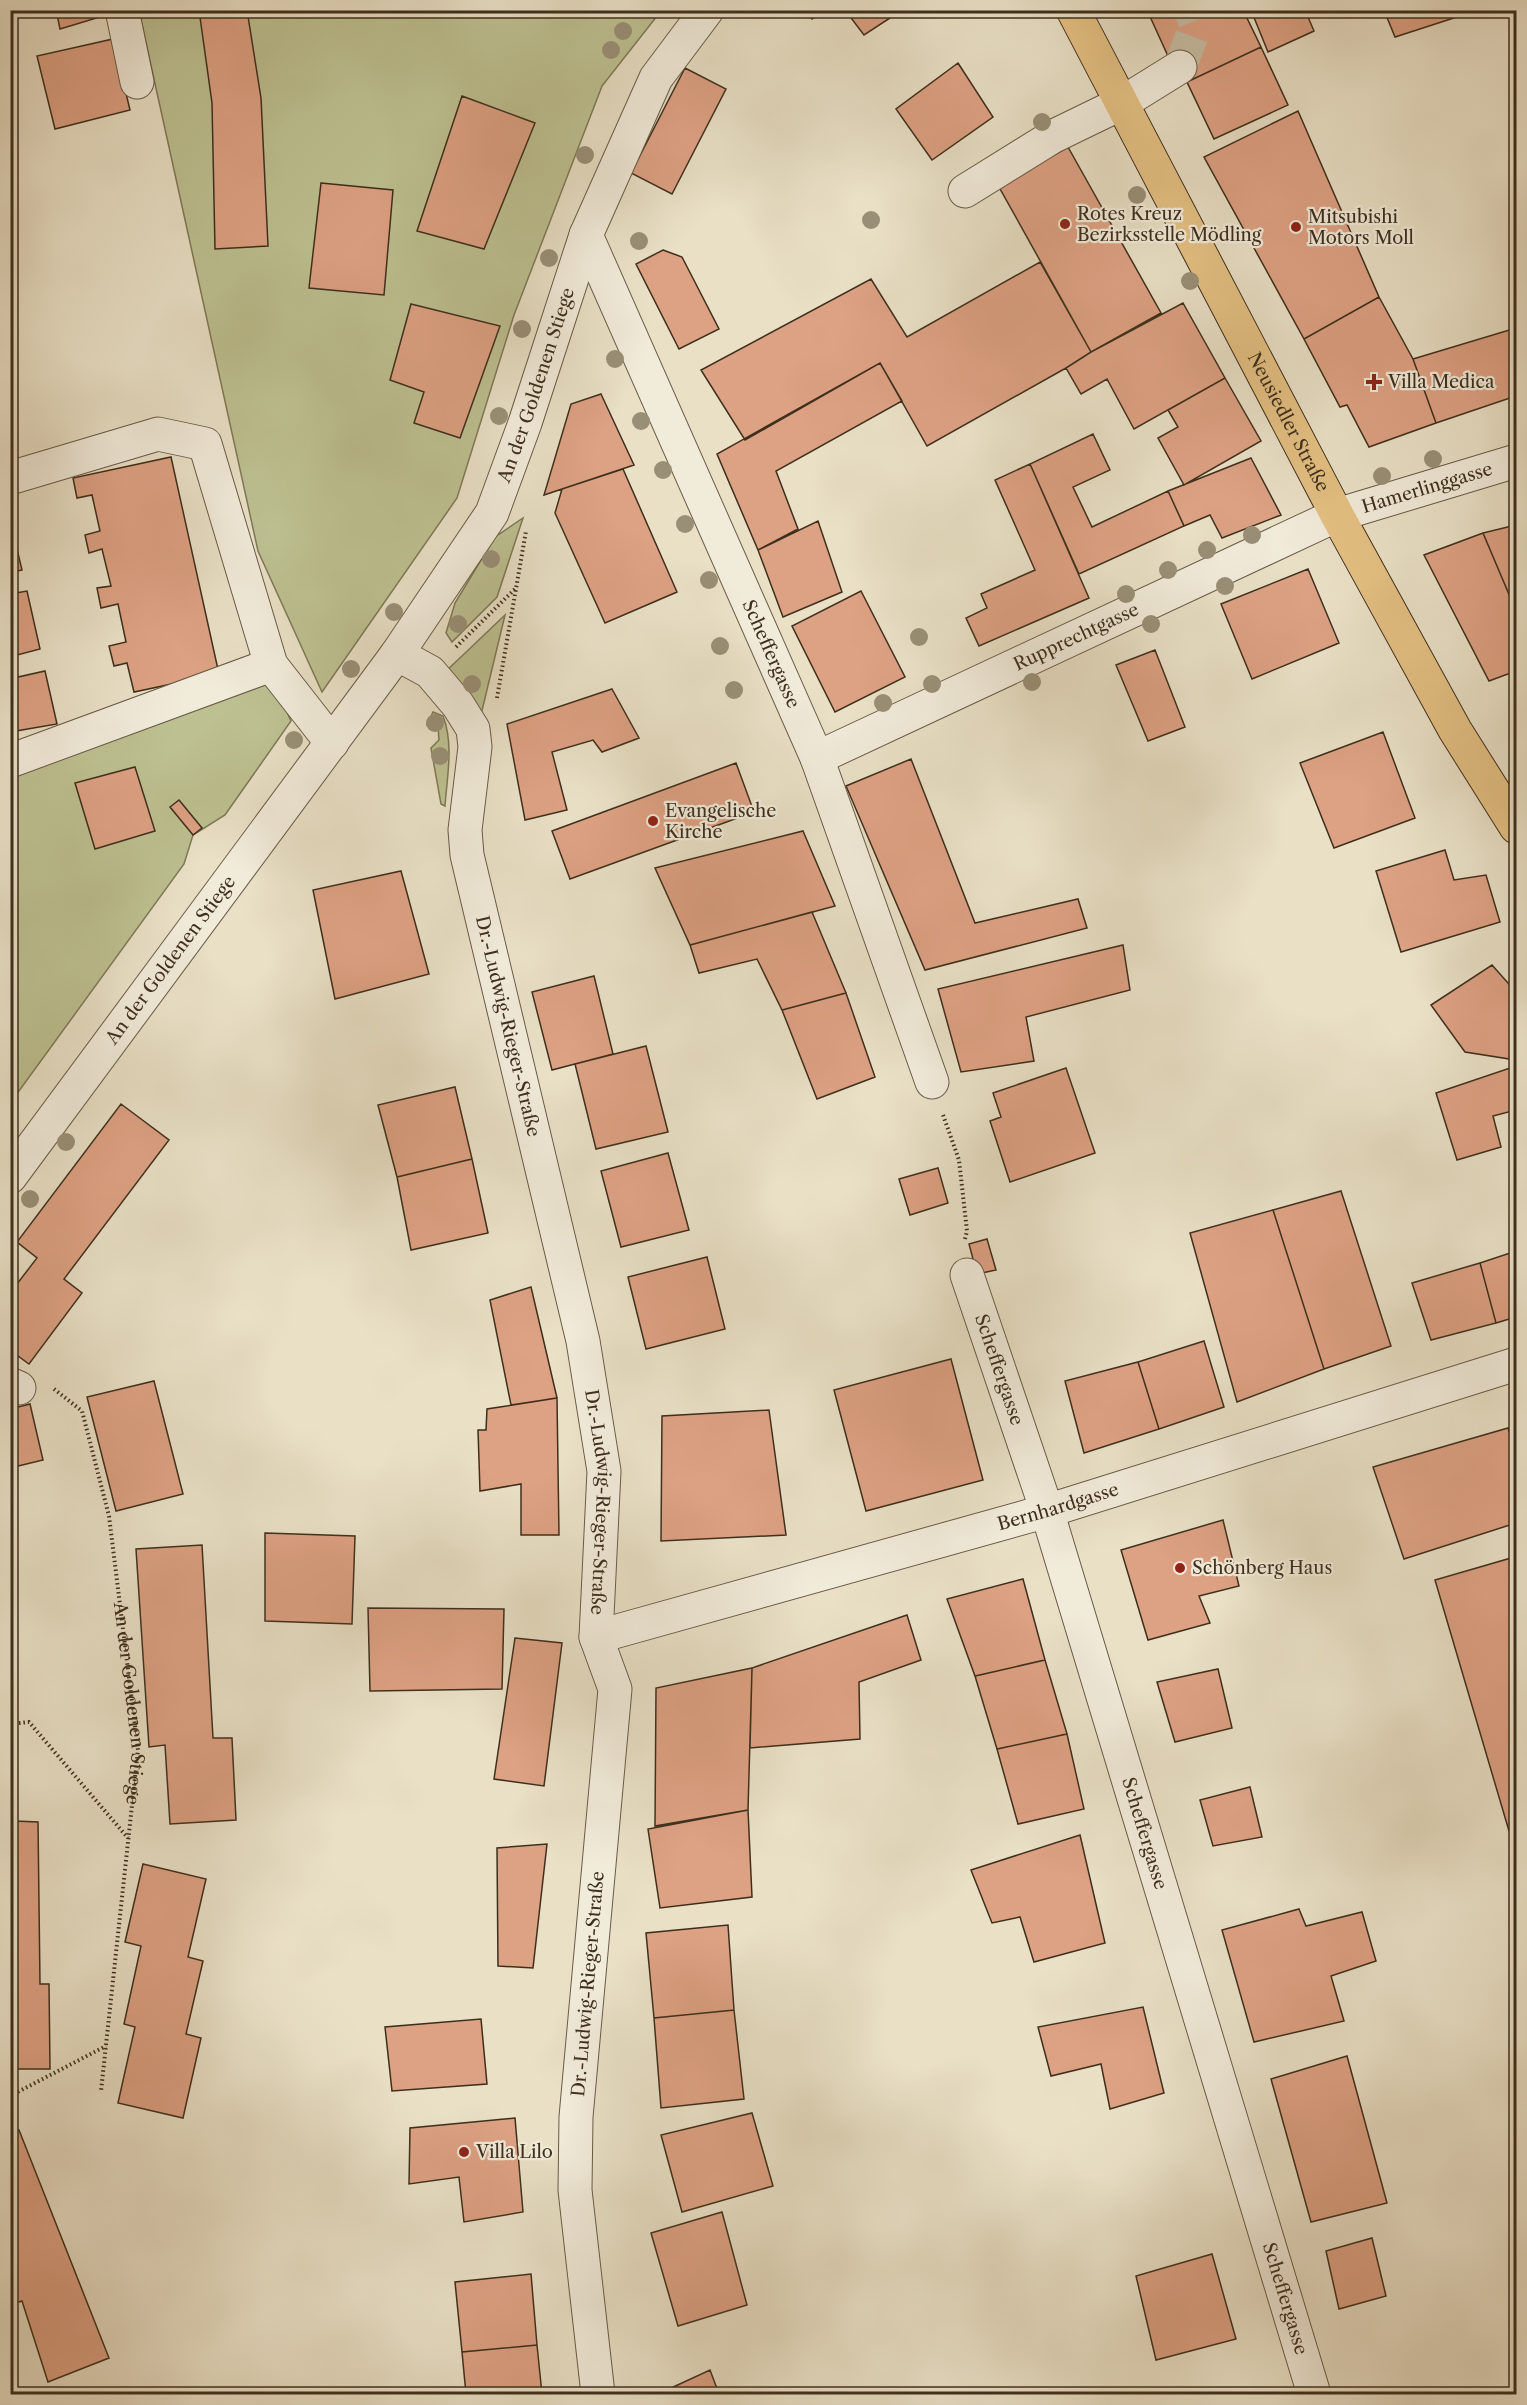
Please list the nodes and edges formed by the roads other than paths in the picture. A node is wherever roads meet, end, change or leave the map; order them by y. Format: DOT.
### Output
graph roads {
  1 [pos="122,10"];
  2 [pos="707,10"];
  3 [pos="1073,10"];
  4 [pos="1180,67"];
  5 [pos="137,82"];
  6 [pos="1122,103"];
  7 [pos="965,191"];
  8 [pos="586,235"];
  9 [pos="1516,461"];
  10 [pos="10,478"];
  11 [pos="1337,515"];
  12 [pos="397,654"];
  13 [pos="271,665"];
  14 [pos="332,743"];
  15 [pos="817,758"];
  16 [pos="10,761"];
  17 [pos="1516,827"];
  18 [pos="932,1082"];
  19 [pos="10,1177"];
  20 [pos="968,1275"];
  21 [pos="1516,1364"];
  22 [pos="1047,1511"];
  23 [pos="596,1637"];
  24 [pos="598,2394"];
  25 [pos="1314,2394"];
  1 -- 5 [label="street"];
  2 -- 8 [label="street, An der Goldenen Stiege"];
  3 -- 6 [label="main road, Neusiedler Straße"];
  4 -- 6 [label="street"];
  6 -- 7 [label="street"];
  6 -- 11 [label="main road, Neusiedler Straße"];
  8 -- 12 [label="street, An der Goldenen Stiege"];
  8 -- 15 [label="street, Scheffergasse"];
  9 -- 11 [label="street, Hamerlinggasse"];
  10 -- 13 [label="street"];
  11 -- 15 [label="street, Rupprechtgasse"];
  11 -- 17 [label="main road, Neusiedler Straße"];
  12 -- 14 [label="street, An der Goldenen Stiege"];
  12 -- 23 [label="street, Dr.-Ludwig-Rieger-Straße"];
  13 -- 14 [label="street"];
  13 -- 16 [label="street"];
  14 -- 19 [label="street, An der Goldenen Stiege"];
  15 -- 18 [label="street, Scheffergasse"];
  20 -- 22 [label="street, Scheffergasse"];
  21 -- 22 [label="street, Bernhardgasse"];
  22 -- 23 [label="street, Bernhardgasse"];
  22 -- 25 [label="street, Scheffergasse"];
  23 -- 24 [label="street, Dr.-Ludwig-Rieger-Straße"];
}
